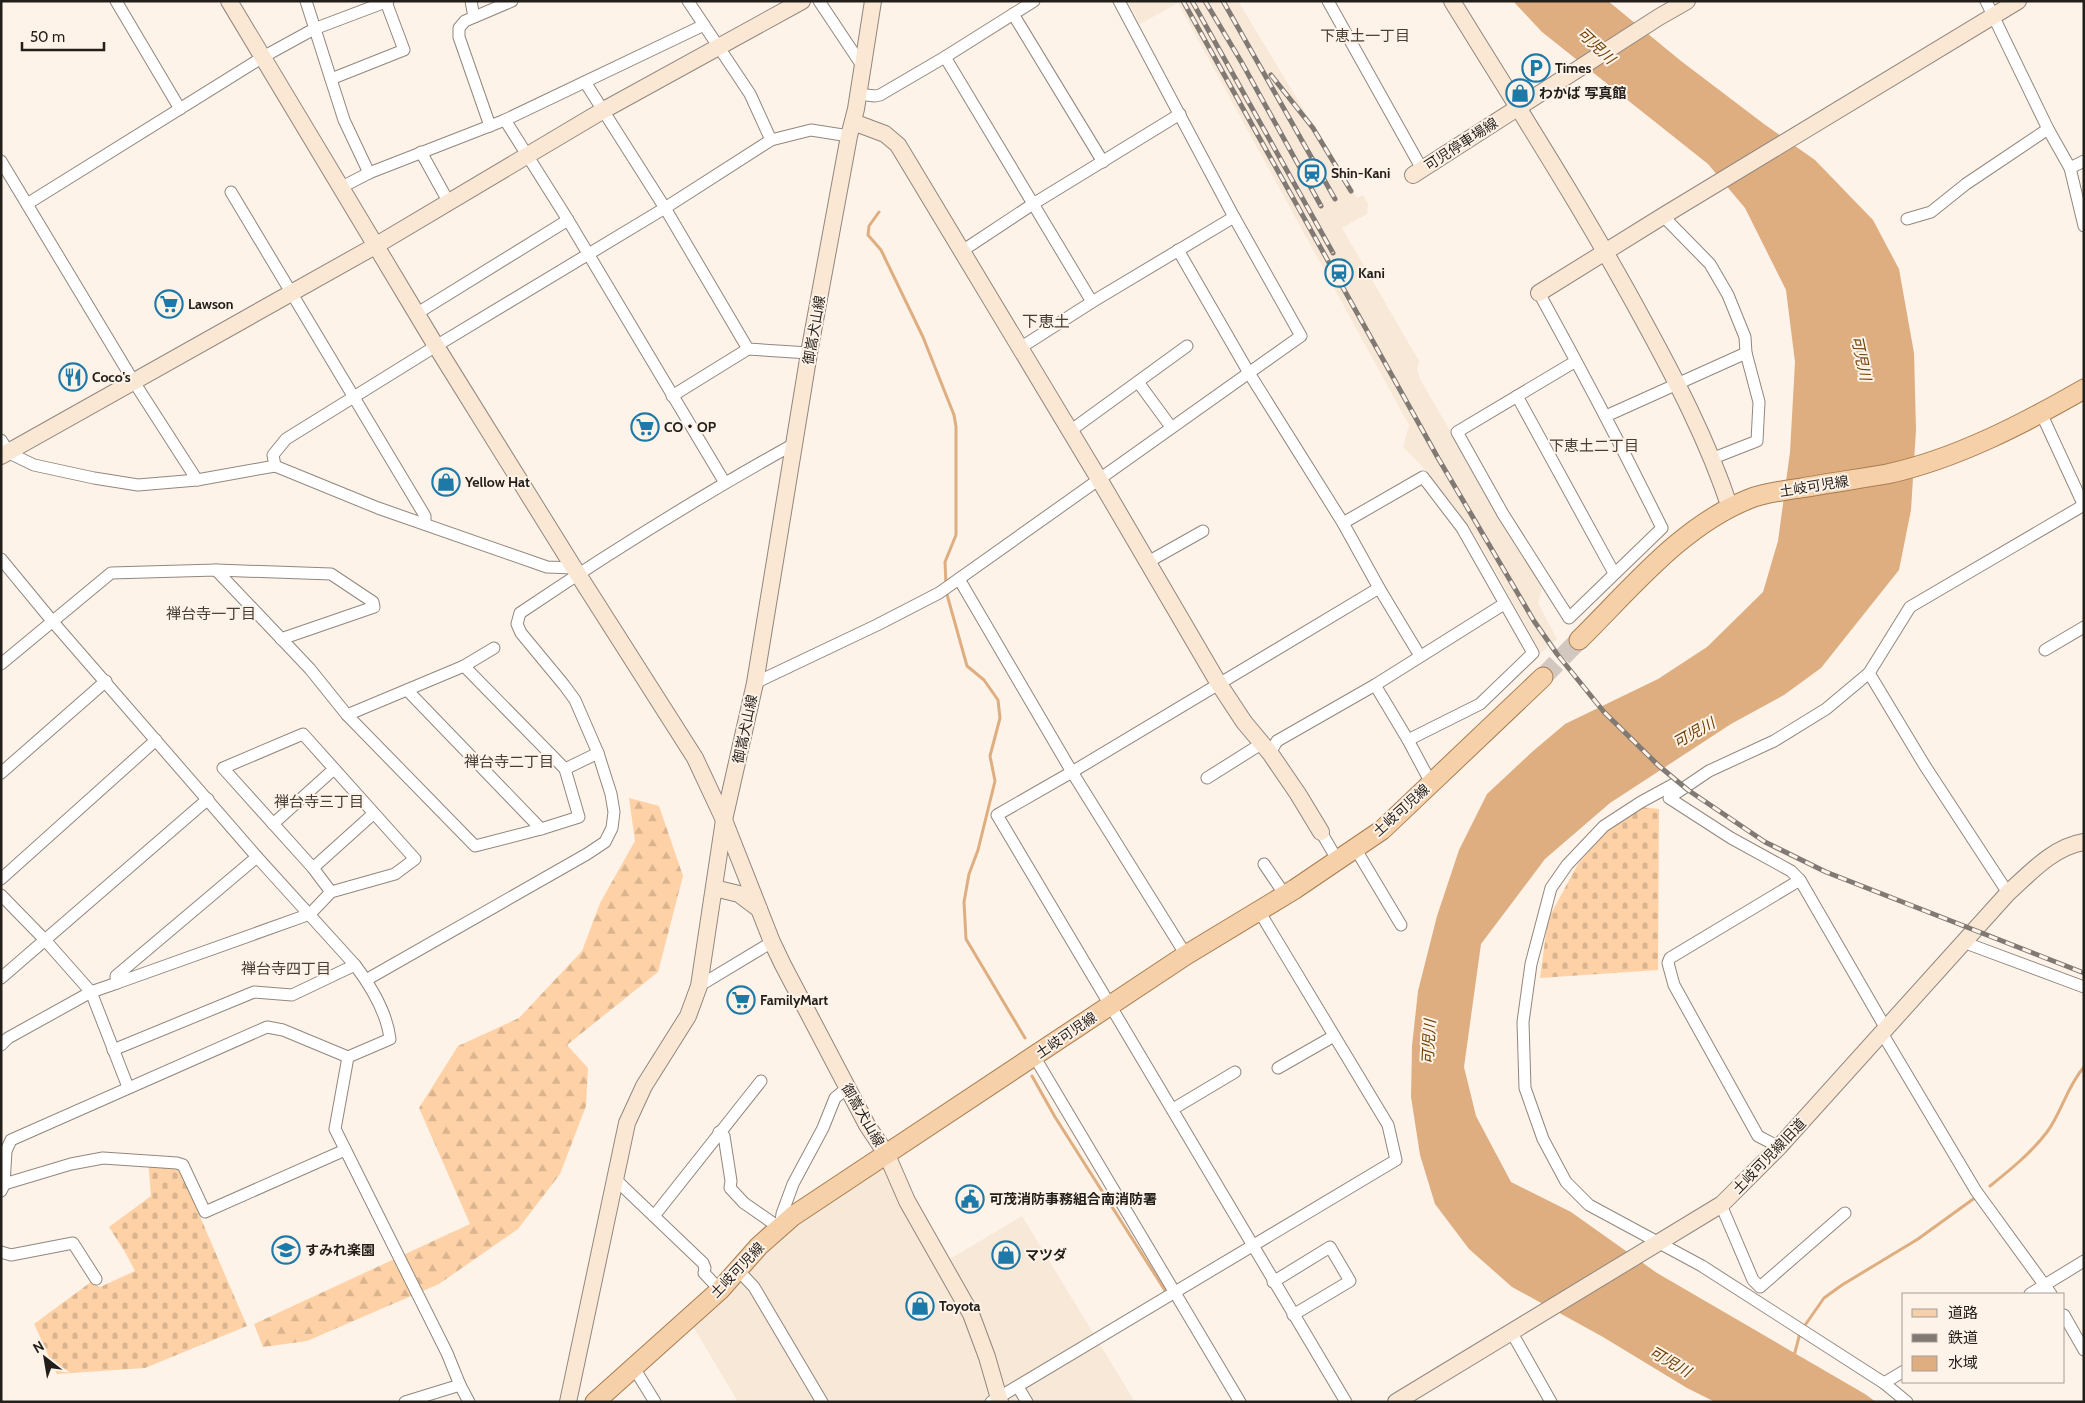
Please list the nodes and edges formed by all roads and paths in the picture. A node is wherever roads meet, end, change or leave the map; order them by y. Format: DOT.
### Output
graph roads {
  1 [pos="116,1"];
  2 [pos="229,1"];
  3 [pos="306,1"];
  4 [pos="471,1"];
  5 [pos="512,1"];
  6 [pos="688,1"];
  7 [pos="802,1"];
  8 [pos="820,1"];
  9 [pos="873,1"];
  10 [pos="1034,1"];
  11 [pos="1119,1"];
  12 [pos="1328,1"];
  13 [pos="1452,1"];
  14 [pos="1687,1"];
  15 [pos="2018,1"];
  16 [pos="387,2"];
  17 [pos="1990,8"];
  18 [pos="1013,14"];
  19 [pos="474,17"];
  20 [pos="704,25"];
  21 [pos="314,28"];
  22 [pos="719,47"];
  23 [pos="945,57"];
  24 [pos="263,58"];
  25 [pos="863,67"];
  26 [pos="331,79"];
  27 [pos="585,82"];
  28 [pos="858,94"];
  29 [pos="1518,108"];
  30 [pos="180,109"];
  31 [pos="602,110"];
  32 [pos="1180,114"];
  33 [pos="505,120"];
  34 [pos="490,126"];
  35 [pos="851,129"];
  36 [pos="2048,129"];
  37 [pos="771,140"];
  38 [pos="420,152"];
  39 [pos="526,155"];
  40 [pos="1,161"];
  41 [pos="2084,161"];
  42 [pos="1103,162"];
  43 [pos="2070,168"];
  44 [pos="1418,172"];
  45 [pos="369,173"];
  46 [pos="340,188"];
  47 [pos="231,192"];
  48 [pos="448,202"];
  49 [pos="27,204"];
  50 [pos="1032,204"];
  51 [pos="665,208"];
  52 [pos="1663,216"];
  53 [pos="1234,217"];
  54 [pos="1907,219"];
  55 [pos="568,220"];
  56 [pos="2084,226"];
  57 [pos="375,246"];
  58 [pos="1178,250"];
  59 [pos="962,251"];
  60 [pos="1606,251"];
  61 [pos="587,254"];
  62 [pos="292,293"];
  63 [pos="1539,293"];
  64 [pos="1092,302"];
  65 [pos="416,314"];
  66 [pos="436,346"];
  67 [pos="1187,346"];
  68 [pos="1020,348"];
  69 [pos="748,349"];
  70 [pos="809,353"];
  71 [pos="1746,353"];
  72 [pos="1576,361"];
  73 [pos="1249,373"];
  74 [pos="134,382"];
  75 [pos="1138,382"];
  76 [pos="1678,384"];
  77 [pos="2084,389"];
  78 [pos="672,396"];
  79 [pos="1517,396"];
  80 [pos="354,397"];
  81 [pos="2042,413"];
  82 [pos="1606,416"];
  83 [pos="1171,427"];
  84 [pos="1070,431"];
  85 [pos="794,444"];
  86 [pos="4,450"];
  87 [pos="1711,459"];
  88 [pos="275,466"];
  89 [pos="1099,479"];
  90 [pos="197,480"];
  91 [pos="725,482"];
  92 [pos="2084,505"];
  93 [pos="1730,508"];
  94 [pos="1344,523"];
  95 [pos="425,524"];
  96 [pos="1203,531"];
  97 [pos="1,560"];
  98 [pos="1148,562"];
  99 [pos="216,570"];
  100 [pos="576,571"];
  101 [pos="1614,573"];
  102 [pos="959,579"];
  103 [pos="1379,588"];
  104 [pos="1504,604"];
  105 [pos="53,622"];
  106 [pos="2084,627"];
  107 [pos="281,639"];
  108 [pos="1579,640"];
  109 [pos="494,648"];
  110 [pos="2045,650"];
  111 [pos="1420,656"];
  112 [pos="1,664"];
  113 [pos="464,666"];
  114 [pos="1869,672"];
  115 [pos="1543,677"];
  116 [pos="106,681"];
  117 [pos="755,683"];
  118 [pos="1219,684"];
  119 [pos="1375,685"];
  120 [pos="407,690"];
  121 [pos="347,715"];
  122 [pos="156,740"];
  123 [pos="1408,740"];
  124 [pos="1265,748"];
  125 [pos="598,753"];
  126 [pos="334,769"];
  127 [pos="565,770"];
  128 [pos="1072,772"];
  129 [pos="1,774"];
  130 [pos="1207,778"];
  131 [pos="1431,783"];
  132 [pos="1674,784"];
  133 [pos="208,799"];
  134 [pos="373,814"];
  135 [pos="724,820"];
  136 [pos="273,824"];
  137 [pos="541,829"];
  138 [pos="1320,832"];
  139 [pos="2084,842"];
  140 [pos="1355,848"];
  141 [pos="257,857"];
  142 [pos="1338,860"];
  143 [pos="1264,864"];
  144 [pos="313,868"];
  145 [pos="1,880"];
  146 [pos="1800,880"];
  147 [pos="714,888"];
  148 [pos="331,892"];
  149 [pos="2008,892"];
  150 [pos="1,895"];
  151 [pos="1285,895"];
  152 [pos="759,909"];
  153 [pos="1259,912"];
  154 [pos="310,914"];
  155 [pos="1401,925"];
  156 [pos="45,940"];
  157 [pos="772,942"];
  158 [pos="1963,942"];
  159 [pos="1186,956"];
  160 [pos="355,965"];
  161 [pos="1,978"];
  162 [pos="366,980"];
  163 [pos="117,984"];
  164 [pos="699,986"];
  165 [pos="2084,987"];
  166 [pos="91,992"];
  167 [pos="1109,1006"];
  168 [pos="1884,1030"];
  169 [pos="1334,1036"];
  170 [pos="1,1045"];
  171 [pos="113,1050"];
  172 [pos="1034,1056"];
  173 [pos="348,1057"];
  174 [pos="1278,1068"];
  175 [pos="1235,1072"];
  176 [pos="761,1081"];
  177 [pos="128,1087"];
  178 [pos="847,1088"];
  179 [pos="1173,1109"];
  180 [pos="719,1132"];
  181 [pos="1779,1147"];
  182 [pos="346,1150"];
  183 [pos="887,1155"];
  184 [pos="615,1179"];
  185 [pos="2,1187"];
  186 [pos="1721,1205"];
  187 [pos="1845,1213"];
  188 [pos="654,1216"];
  189 [pos="780,1228"];
  190 [pos="1660,1242"];
  191 [pos="1252,1247"];
  192 [pos="1,1252"];
  193 [pos="2084,1261"];
  194 [pos="738,1270"];
  195 [pos="96,1279"];
  196 [pos="1273,1282"];
  197 [pos="720,1290"];
  198 [pos="2049,1290"];
  199 [pos="1176,1293"];
  200 [pos="2035,1293"];
  201 [pos="1293,1315"];
  202 [pos="2065,1317"];
  203 [pos="1516,1330"];
  204 [pos="2084,1350"];
  205 [pos="634,1368"];
  206 [pos="1902,1372"];
  207 [pos="1884,1383"];
  208 [pos="460,1385"];
  209 [pos="1018,1387"];
  210 [pos="996,1400"];
  211 [pos="405,1402"];
  212 [pos="470,1402"];
  213 [pos="568,1402"];
  214 [pos="595,1402"];
  215 [pos="655,1402"];
  216 [pos="822,1402"];
  217 [pos="1027,1402"];
  218 [pos="1240,1402"];
  219 [pos="1346,1402"];
  220 [pos="1396,1402"];
  221 [pos="1551,1402"];
  222 [pos="1907,1402"];
  1 -- 30 [label="street"];
  2 -- 24 [label="street"];
  3 -- 21 [label="street"];
  4 -- 19 [label="street"];
  5 -- 19 [label="street"];
  6 -- 20 [label="street"];
  7 -- 22 [label="street"];
  8 -- 25 [label="street"];
  9 -- 25 [label="street, 御嵩犬山線"];
  10 -- 18 [label="street"];
  11 -- 32 [label="street"];
  12 -- 44 [label="street"];
  13 -- 29 [label="street"];
  14 -- 29 [label="street, 可児停車場線"];
  15 -- 17 [label="street"];
  16 -- 21 [label="street"];
  16 -- 26 [label="street"];
  17 -- 36 [label="street"];
  17 -- 52 [label="street"];
  18 -- 23 [label="street"];
  18 -- 42 [label="street"];
  19 -- 34 [label="street"];
  20 -- 22 [label="street"];
  20 -- 27 [label="street"];
  21 -- 24 [label="street"];
  21 -- 26 [label="street"];
  22 -- 31 [label="street"];
  22 -- 37 [label="street"];
  23 -- 28 [label="street"];
  23 -- 50 [label="street"];
  24 -- 30 [label="street"];
  24 -- 46 [label="street"];
  25 -- 28 [label="street, 御嵩犬山線"];
  26 -- 45 [label="street"];
  27 -- 31 [label="street"];
  27 -- 33 [label="street"];
  28 -- 35 [label="street, 御嵩犬山線"];
  29 -- 44 [label="street, 可児停車場線"];
  29 -- 60 [label="street"];
  30 -- 49 [label="street"];
  31 -- 39 [label="street"];
  31 -- 51 [label="street"];
  32 -- 42 [label="street"];
  32 -- 53 [label="street"];
  33 -- 34 [label="street"];
  33 -- 39 [label="street"];
  34 -- 38 [label="street"];
  35 -- 37 [label="street"];
  35 -- 59 [label="street"];
  35 -- 70 [label="street, 御嵩犬山線"];
  36 -- 43 [label="street"];
  36 -- 54 [label="street"];
  37 -- 51 [label="street"];
  38 -- 45 [label="street"];
  38 -- 48 [label="street"];
  39 -- 48 [label="street"];
  39 -- 55 [label="street"];
  40 -- 49 [label="street"];
  41 -- 43 [label="street"];
  42 -- 50 [label="street"];
  43 -- 56 [label="street"];
  45 -- 46 [label="street"];
  46 -- 57 [label="street"];
  47 -- 62 [label="street"];
  48 -- 57 [label="street"];
  49 -- 74 [label="street"];
  50 -- 59 [label="street"];
  50 -- 64 [label="street"];
  51 -- 61 [label="street"];
  51 -- 69 [label="street"];
  52 -- 60 [label="street"];
  52 -- 71 [label="street"];
  53 -- 58 [label="street"];
  53 -- 73 [label="street"];
  55 -- 61 [label="street"];
  55 -- 65 [label="street"];
  57 -- 62 [label="street"];
  57 -- 65 [label="street"];
  58 -- 64 [label="street"];
  58 -- 73 [label="street"];
  59 -- 68 [label="street"];
  60 -- 63 [label="street"];
  60 -- 76 [label="street"];
  61 -- 66 [label="street"];
  61 -- 78 [label="street"];
  62 -- 74 [label="street"];
  62 -- 80 [label="street"];
  63 -- 72 [label="street"];
  64 -- 68 [label="street"];
  65 -- 66 [label="street"];
  66 -- 80 [label="street"];
  66 -- 100 [label="street"];
  67 -- 75 [label="street"];
  68 -- 84 [label="street"];
  69 -- 70 [label="street"];
  69 -- 78 [label="street"];
  70 -- 85 [label="street, 御嵩犬山線"];
  71 -- 76 [label="street"];
  71 -- 87 [label="street"];
  72 -- 79 [label="street"];
  72 -- 82 [label="street"];
  73 -- 83 [label="street"];
  73 -- 94 [label="street"];
  74 -- 86 [label="street"];
  74 -- 90 [label="street"];
  75 -- 83 [label="street"];
  75 -- 84 [label="street"];
  76 -- 82 [label="street"];
  76 -- 87 [label="street"];
  77 -- 81 [label="main road, 土岐可児線"];
  78 -- 91 [label="street"];
  79 -- 101 [label="street"];
  79 -- 101 [label="street"];
  80 -- 88 [label="street"];
  80 -- 95 [label="street"];
  81 -- 92 [label="street"];
  81 -- 93 [label="main road, 土岐可児線"];
  82 -- 101 [label="street"];
  83 -- 89 [label="street"];
  84 -- 89 [label="street"];
  85 -- 91 [label="street"];
  85 -- 117 [label="street, 御嵩犬山線"];
  86 -- 90 [label="street"];
  87 -- 93 [label="street"];
  88 -- 90 [label="street"];
  88 -- 95 [label="street"];
  89 -- 98 [label="street"];
  89 -- 102 [label="street"];
  91 -- 100 [label="street"];
  92 -- 114 [label="street"];
  93 -- 108 [label="main road, 土岐可児線"];
  94 -- 103 [label="street"];
  94 -- 104 [label="street"];
  95 -- 100 [label="street"];
  96 -- 98 [label="street"];
  97 -- 105 [label="street"];
  98 -- 118 [label="street"];
  99 -- 105 [label="street"];
  99 -- 107 [label="street"];
  99 -- 107 [label="street"];
  100 -- 125 [label="street"];
  100 -- 135 [label="street"];
  102 -- 117 [label="street"];
  102 -- 128 [label="street"];
  103 -- 111 [label="street"];
  103 -- 118 [label="street"];
  104 -- 111 [label="street"];
  104 -- 123 [label="street"];
  105 -- 112 [label="street"];
  105 -- 116 [label="street"];
  106 -- 110 [label="street"];
  107 -- 121 [label="street"];
  109 -- 113 [label="street"];
  111 -- 119 [label="street"];
  113 -- 120 [label="street"];
  113 -- 127 [label="street"];
  114 -- 146 [label="street"];
  114 -- 149 [label="street"];
  115 -- 131 [label="main road, 土岐可児線"];
  116 -- 122 [label="street"];
  116 -- 129 [label="street"];
  117 -- 135 [label="street, 御嵩犬山線"];
  118 -- 124 [label="street"];
  118 -- 128 [label="street"];
  119 -- 123 [label="street"];
  119 -- 124 [label="street"];
  120 -- 121 [label="street"];
  120 -- 137 [label="street"];
  121 -- 137 [label="street"];
  122 -- 133 [label="street"];
  122 -- 145 [label="street"];
  123 -- 131 [label="street"];
  124 -- 130 [label="street"];
  124 -- 138 [label="street"];
  125 -- 127 [label="street"];
  125 -- 162 [label="street"];
  126 -- 134 [label="street"];
  126 -- 136 [label="street"];
  126 -- 136 [label="street"];
  127 -- 137 [label="street"];
  128 -- 159 [label="street"];
  128 -- 167 [label="street"];
  131 -- 140 [label="main road, 土岐可児線"];
  132 -- 190 [label="street"];
  133 -- 141 [label="street"];
  133 -- 156 [label="street"];
  134 -- 144 [label="street"];
  134 -- 148 [label="street"];
  135 -- 147 [label="street"];
  135 -- 152 [label="street, 御嵩犬山線"];
  136 -- 144 [label="street"];
  138 -- 142 [label="street"];
  139 -- 149 [label="street, 土岐可児線旧道"];
  140 -- 142 [label="main road, 土岐可児線"];
  140 -- 155 [label="street"];
  141 -- 154 [label="street"];
  141 -- 163 [label="street"];
  142 -- 151 [label="main road, 土岐可児線"];
  143 -- 151 [label="street"];
  144 -- 148 [label="street"];
  146 -- 168 [label="street"];
  146 -- 181 [label="street"];
  147 -- 152 [label="street"];
  147 -- 164 [label="street"];
  148 -- 154 [label="street"];
  149 -- 158 [label="street, 土岐可児線旧道"];
  150 -- 156 [label="street"];
  151 -- 153 [label="main road, 土岐可児線"];
  152 -- 157 [label="street, 御嵩犬山線"];
  153 -- 159 [label="main road, 土岐可児線"];
  153 -- 169 [label="street"];
  154 -- 160 [label="street"];
  154 -- 163 [label="street"];
  156 -- 161 [label="street"];
  156 -- 166 [label="street"];
  157 -- 164 [label="street"];
  157 -- 178 [label="street, 御嵩犬山線"];
  158 -- 165 [label="street"];
  158 -- 168 [label="street, 土岐可児線旧道"];
  159 -- 167 [label="main road, 土岐可児線"];
  160 -- 162 [label="street"];
  160 -- 171 [label="street"];
  162 -- 173 [label="street"];
  163 -- 166 [label="street"];
  164 -- 184 [label="street"];
  166 -- 170 [label="street"];
  166 -- 171 [label="street"];
  167 -- 172 [label="main road, 土岐可児線"];
  167 -- 179 [label="street"];
  168 -- 181 [label="street, 土岐可児線旧道"];
  168 -- 198 [label="street"];
  169 -- 174 [label="street"];
  169 -- 191 [label="street"];
  171 -- 177 [label="street"];
  172 -- 183 [label="main road, 土岐可児線"];
  172 -- 199 [label="street"];
  173 -- 177 [label="street"];
  173 -- 182 [label="street"];
  175 -- 179 [label="street"];
  176 -- 180 [label="street"];
  177 -- 185 [label="street"];
  178 -- 183 [label="street, 御嵩犬山線"];
  178 -- 189 [label="street"];
  179 -- 191 [label="street"];
  180 -- 188 [label="street"];
  180 -- 189 [label="street"];
  181 -- 186 [label="street, 土岐可児線旧道"];
  182 -- 185 [label="street"];
  182 -- 208 [label="street"];
  183 -- 189 [label="main road, 土岐可児線"];
  183 -- 210 [label="street, 御嵩犬山線"];
  184 -- 188 [label="street"];
  184 -- 213 [label="street"];
  186 -- 187 [label="street"];
  186 -- 190 [label="street, 土岐可児線旧道"];
  188 -- 197 [label="street"];
  189 -- 194 [label="main road, 土岐可児線"];
  190 -- 203 [label="street, 土岐可児線旧道"];
  190 -- 207 [label="street"];
  191 -- 196 [label="street"];
  191 -- 199 [label="street"];
  192 -- 195 [label="street"];
  193 -- 198 [label="street"];
  194 -- 197 [label="main road, 土岐可児線"];
  194 -- 216 [label="street"];
  196 -- 201 [label="street"];
  196 -- 201 [label="street"];
  197 -- 205 [label="main road, 土岐可児線"];
  198 -- 200 [label="street"];
  199 -- 209 [label="street"];
  199 -- 218 [label="street"];
  201 -- 219 [label="street"];
  202 -- 204 [label="street"];
  203 -- 220 [label="street, 土岐可児線旧道"];
  203 -- 221 [label="street"];
  205 -- 214 [label="main road, 土岐可児線"];
  205 -- 215 [label="street"];
  206 -- 207 [label="street"];
  207 -- 222 [label="street"];
  208 -- 211 [label="street"];
  208 -- 212 [label="street"];
  209 -- 210 [label="street"];
  209 -- 217 [label="street"];
}
